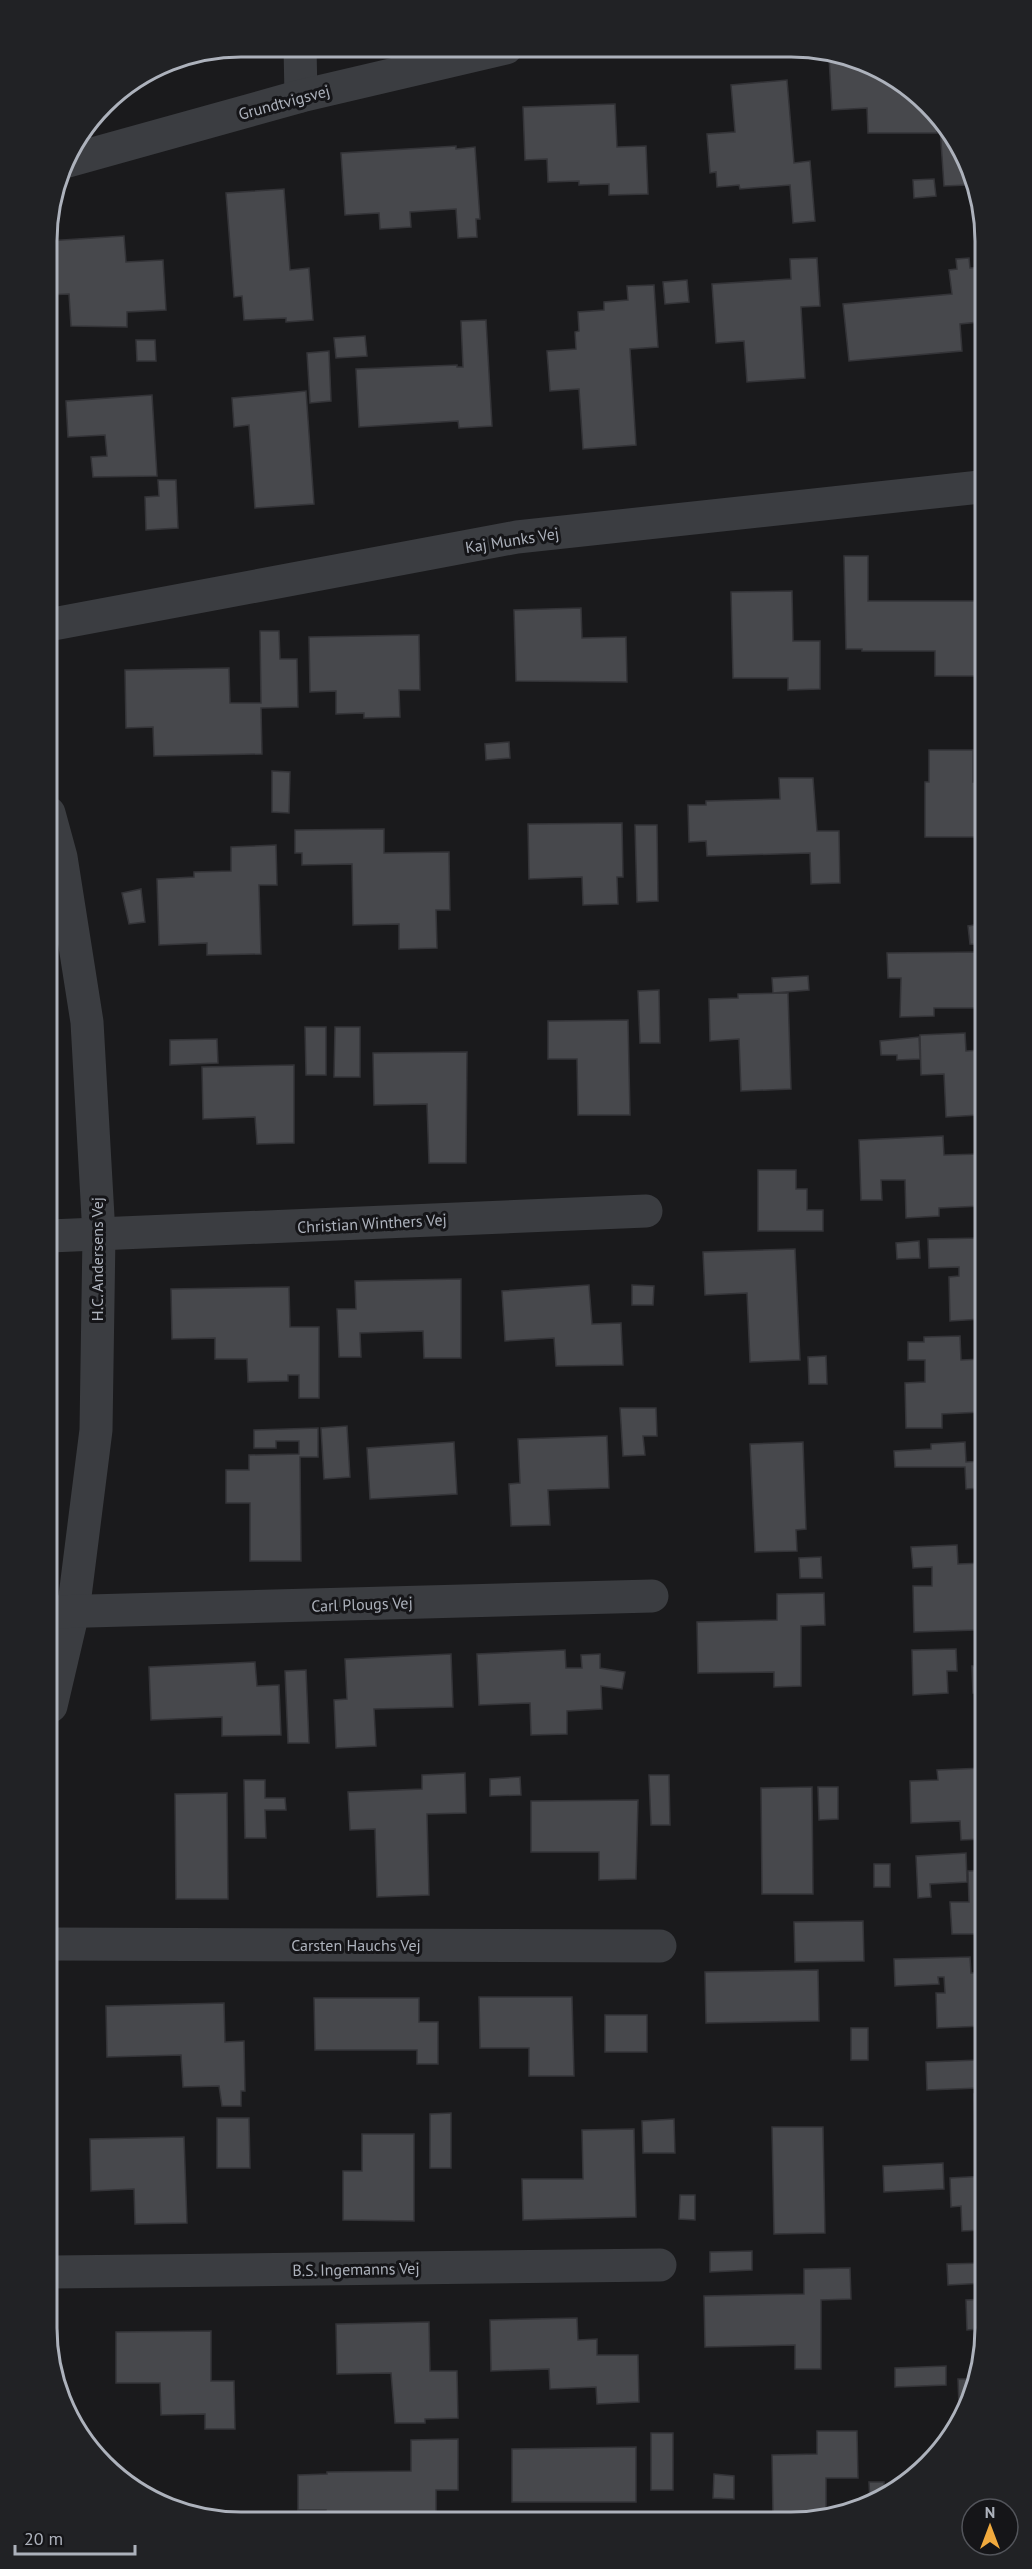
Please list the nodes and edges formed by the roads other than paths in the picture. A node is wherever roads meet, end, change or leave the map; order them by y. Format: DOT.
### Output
graph roads {
  1 [pos="300,57"];
  2 [pos="468,57"];
  3 [pos="301,96"];
  4 [pos="76,159"];
  5 [pos="975,488"];
  6 [pos="57,624"];
  7 [pos="57,842"];
  8 [pos="646,1211"];
  9 [pos="57,1236"];
  10 [pos="99,1236"];
  11 [pos="652,1596"];
  12 [pos="62,1612"];
  13 [pos="57,1655"];
  14 [pos="57,1944"];
  15 [pos="660,1946"];
  16 [pos="660,2265"];
  17 [pos="57,2272"];
  1 -- 3 [label="street"];
  2 -- 3 [label="street, Grundtvigsvej"];
  3 -- 4 [label="street, Grundtvigsvej"];
  5 -- 6 [label="street, Kaj Munks Vej"];
  7 -- 10 [label="street, H.C. Andersens Vej"];
  8 -- 10 [label="street, Christian Winthers Vej"];
  9 -- 10 [label="street, Christian Winthers Vej"];
  10 -- 12 [label="street, H.C. Andersens Vej"];
  11 -- 12 [label="street, Carl Plougs Vej"];
  12 -- 13 [label="street, H.C. Andersens Vej"];
  14 -- 15 [label="street, Carsten Hauchs Vej"];
  16 -- 17 [label="street, B.S. Ingemanns Vej"];
}
